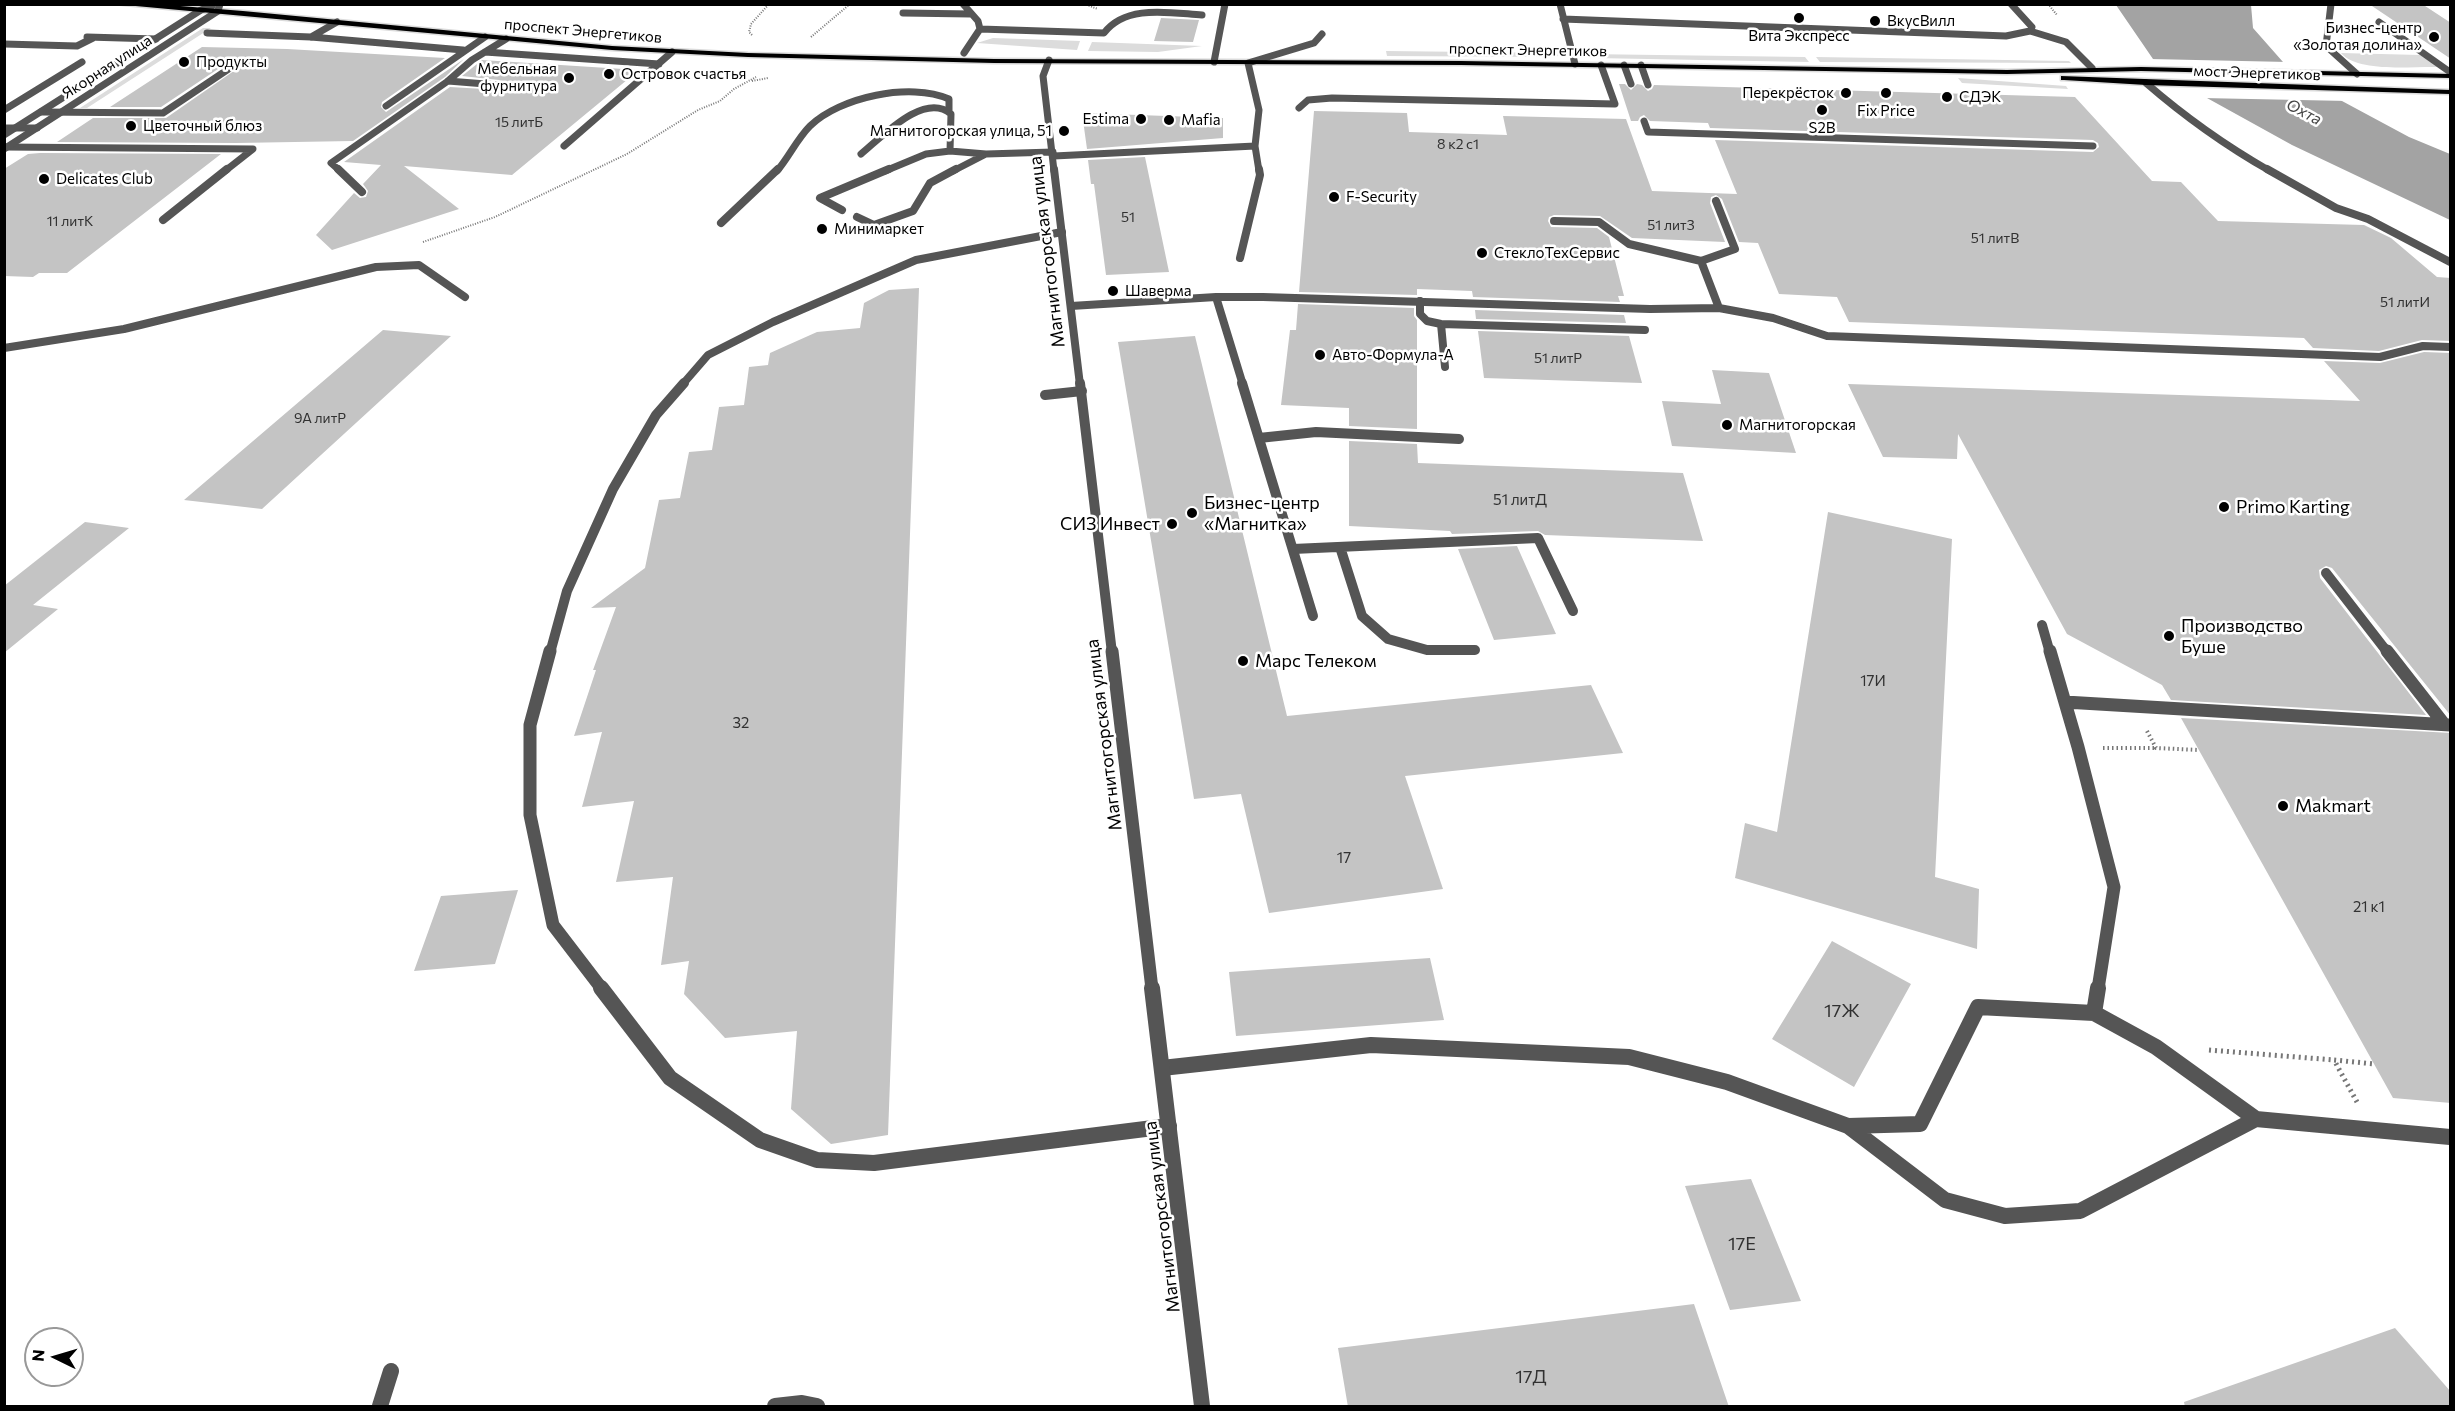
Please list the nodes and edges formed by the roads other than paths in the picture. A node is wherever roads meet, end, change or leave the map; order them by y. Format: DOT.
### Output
graph roads {
  1 [pos="117,4"];
  2 [pos="232,4"];
  3 [pos="963,4"];
  4 [pos="1140,4"];
  5 [pos="1225,4"];
  6 [pos="1560,4"];
  7 [pos="2011,4"];
  8 [pos="2331,4"];
  9 [pos="219,7"];
  10 [pos="201,10"];
  11 [pos="903,13"];
  12 [pos="1138,13"];
  13 [pos="971,14"];
  14 [pos="1202,15"];
  15 [pos="1563,19"];
  16 [pos="337,22"];
  17 [pos="2379,22"];
  18 [pos="980,29"];
  19 [pos="2030,31"];
  20 [pos="207,33"];
  21 [pos="1322,34"];
  22 [pos="311,37"];
  23 [pos="485,37"];
  24 [pos="156,39"];
  25 [pos="506,39"];
  26 [pos="4,44"];
  27 [pos="463,51"];
  28 [pos="485,52"];
  29 [pos="672,52"];
  30 [pos="964,53"];
  31 [pos="1049,60"];
  32 [pos="82,62"];
  33 [pos="1214,62"];
  34 [pos="1248,63"];
  35 [pos="236,64"];
  36 [pos="659,64"];
  37 [pos="1575,64"];
  38 [pos="1601,65"];
  39 [pos="1624,65"];
  40 [pos="1641,65"];
  41 [pos="2091,69"];
  42 [pos="2141,69"];
  43 [pos="2355,71"];
  44 [pos="2007,72"];
  45 [pos="2451,72"];
  46 [pos="2374,75"];
  47 [pos="2451,76"];
  48 [pos="411,78"];
  49 [pos="423,79"];
  50 [pos="448,81"];
  51 [pos="1631,84"];
  52 [pos="2146,84"];
  53 [pos="2161,84"];
  54 [pos="498,85"];
  55 [pos="1648,85"];
  56 [pos="2396,91"];
  57 [pos="2451,92"];
  58 [pos="386,106"];
  59 [pos="1299,108"];
  60 [pos="4,110"];
  61 [pos="949,111"];
  62 [pos="40,112"];
  63 [pos="61,112"];
  64 [pos="1644,121"];
  65 [pos="1662,122"];
  66 [pos="4,128"];
  67 [pos="16,128"];
  68 [pos="37,128"];
  69 [pos="1665,132"];
  70 [pos="4,135"];
  71 [pos="564,146"];
  72 [pos="1256,146"];
  73 [pos="2093,146"];
  74 [pos="5,148"];
  75 [pos="950,151"];
  76 [pos="861,154"];
  77 [pos="986,154"];
  78 [pos="1053,154"];
  79 [pos="362,192"];
  80 [pos="1716,201"];
  81 [pos="842,210"];
  82 [pos="857,217"];
  83 [pos="163,220"];
  84 [pos="1554,221"];
  85 [pos="721,223"];
  86 [pos="1062,232"];
  87 [pos="1240,258"];
  88 [pos="1701,261"];
  89 [pos="2451,262"];
  90 [pos="465,297"];
  91 [pos="1216,297"];
  92 [pos="1420,301"];
  93 [pos="1071,306"];
  94 [pos="1719,308"];
  95 [pos="1441,324"];
  96 [pos="1645,330"];
  97 [pos="2451,347"];
  98 [pos="4,348"];
  99 [pos="1445,367"];
  100 [pos="1082,391"];
  101 [pos="1045,395"];
  102 [pos="1259,438"];
  103 [pos="1459,439"];
  104 [pos="1340,547"];
  105 [pos="1293,549"];
  106 [pos="2326,573"];
  107 [pos="1573,611"];
  108 [pos="1312,616"];
  109 [pos="2042,625"];
  110 [pos="1475,651"];
  111 [pos="2065,702"];
  112 [pos="2447,724"];
  113 [pos="2094,1013"];
  114 [pos="1162,1068"];
  115 [pos="2256,1119"];
  116 [pos="1169,1126"];
  117 [pos="1848,1126"];
  118 [pos="2451,1137"];
  119 [pos="391,1371"];
  120 [pos="380,1407"];
  121 [pos="774,1407"];
  122 [pos="817,1407"];
  123 [pos="1202,1407"];
  1 -- 10 [label="main road, проспект Энергетиков"];
  2 -- 30 [label="main road, проспект Энергетиков"];
  3 -- 13 [label="street"];
  4 -- 12 [label="street"];
  5 -- 33 [label="street"];
  6 -- 15 [label="street"];
  7 -- 19 [label="street"];
  8 -- 43 [label="street"];
  9 -- 10 [label="main road, проспект Энергетиков"];
  9 -- 16 [label="main road, проспект Энергетиков"];
  9 -- 63 [label="street, Якорная улица"];
  10 -- 24 [label="street, Якорная улица"];
  11 -- 13 [label="street"];
  12 -- 14 [label="street"];
  12 -- 18 [label="street"];
  13 -- 18 [label="street"];
  15 -- 19 [label="street"];
  15 -- 37 [label="street"];
  16 -- 22 [label="street"];
  16 -- 23 [label="main road, проспект Энергетиков"];
  17 -- 45 [label="street"];
  18 -- 30 [label="street"];
  19 -- 41 [label="street"];
  20 -- 22 [label="street"];
  21 -- 34 [label="street"];
  22 -- 27 [label="street"];
  23 -- 25 [label="main road, проспект Энергетиков"];
  23 -- 27 [label="street"];
  24 -- 26 [label="street"];
  24 -- 62 [label="street, Якорная улица"];
  25 -- 28 [label="street"];
  25 -- 29 [label="main road, проспект Энергетиков"];
  27 -- 49 [label="street"];
  28 -- 36 [label="street"];
  28 -- 50 [label="street"];
  29 -- 31 [label="main road, проспект Энергетиков"];
  29 -- 36 [label="street"];
  30 -- 31 [label="main road, проспект Энергетиков"];
  31 -- 33 [label="main road, проспект Энергетиков"];
  31 -- 78 [label="street, Магнитогорская улица"];
  32 -- 60 [label="street"];
  33 -- 34 [label="main road, проспект Энергетиков"];
  34 -- 37 [label="main road, проспект Энергетиков"];
  34 -- 72 [label="street"];
  35 -- 63 [label="street"];
  36 -- 71 [label="street"];
  37 -- 38 [label="main road, проспект Энергетиков"];
  38 -- 39 [label="main road, проспект Энергетиков"];
  38 -- 59 [label="street"];
  39 -- 40 [label="main road, проспект Энергетиков"];
  39 -- 51 [label="street"];
  40 -- 44 [label="main road, проспект Энергетиков"];
  40 -- 55 [label="street"];
  41 -- 42 [label="main road, проспект Энергетиков"];
  41 -- 44 [label="main road, проспект Энергетиков"];
  42 -- 43 [label="main road, мост Энергетиков"];
  43 -- 46 [label="main road"];
  44 -- 52 [label="main road, проспект Энергетиков"];
  46 -- 47 [label="main road"];
  46 -- 56 [label="main road"];
  48 -- 49 [label="street"];
  49 -- 58 [label="street"];
  50 -- 54 [label="street"];
  50 -- 79 [label="street"];
  52 -- 53 [label="main road, проспект Энергетиков"];
  52 -- 89 [label="street"];
  53 -- 56 [label="main road, мост Энергетиков"];
  56 -- 57 [label="main road"];
  61 -- 75 [label="street"];
  61 -- 76 [label="street"];
  61 -- 85 [label="street"];
  62 -- 63 [label="street"];
  62 -- 67 [label="street, Якорная улица"];
  63 -- 68 [label="street, Якорная улица"];
  64 -- 69 [label="street"];
  65 -- 69 [label="street"];
  66 -- 67 [label="street"];
  67 -- 68 [label="street"];
  67 -- 70 [label="street, Якорная улица"];
  68 -- 74 [label="street, Якорная улица"];
  69 -- 73 [label="street"];
  72 -- 78 [label="street"];
  72 -- 87 [label="street"];
  74 -- 83 [label="street"];
  75 -- 77 [label="street"];
  75 -- 81 [label="street"];
  77 -- 78 [label="street"];
  77 -- 82 [label="street"];
  78 -- 86 [label="street, Магнитогорская улица"];
  80 -- 88 [label="street"];
  84 -- 88 [label="street"];
  86 -- 93 [label="street, Магнитогорская улица"];
  86 -- 116 [label="street"];
  88 -- 94 [label="street"];
  90 -- 98 [label="street"];
  91 -- 92 [label="street"];
  91 -- 93 [label="street"];
  91 -- 102 [label="street"];
  92 -- 94 [label="street"];
  92 -- 95 [label="street"];
  93 -- 100 [label="street, Магнитогорская улица"];
  94 -- 97 [label="street"];
  95 -- 96 [label="street"];
  95 -- 99 [label="street"];
  100 -- 101 [label="street"];
  100 -- 114 [label="street, Магнитогорская улица"];
  102 -- 103 [label="street"];
  102 -- 105 [label="street"];
  104 -- 105 [label="street"];
  104 -- 107 [label="street"];
  104 -- 110 [label="street"];
  105 -- 108 [label="street"];
  106 -- 112 [label="street"];
  109 -- 111 [label="street"];
  111 -- 112 [label="street"];
  111 -- 113 [label="street"];
  113 -- 115 [label="street"];
  113 -- 117 [label="street"];
  114 -- 116 [label="street, Магнитогорская улица"];
  114 -- 117 [label="street"];
  115 -- 117 [label="street"];
  115 -- 118 [label="street"];
  116 -- 123 [label="street, Магнитогорская улица"];
  119 -- 120 [label="street"];
  121 -- 122 [label="street"];
}
